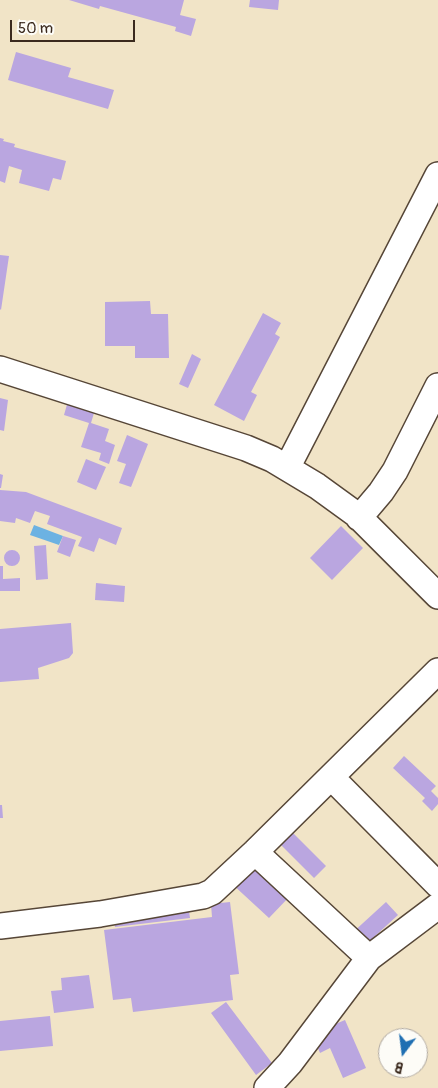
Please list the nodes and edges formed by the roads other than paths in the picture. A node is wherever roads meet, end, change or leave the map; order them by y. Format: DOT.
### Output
graph roads {
  1 [pos="438,175"];
  2 [pos="0,369"];
  3 [pos="438,386"];
  4 [pos="287,468"];
  5 [pos="359,518"];
  6 [pos="438,596"];
  7 [pos="438,671"];
  8 [pos="331,777"];
  9 [pos="255,852"];
  10 [pos="438,884"];
  11 [pos="438,906"];
  12 [pos="0,926"];
  13 [pos="369,958"];
  14 [pos="267,1088"];
  1 -- 4 [label="street"];
  2 -- 4 [label="street"];
  3 -- 5 [label="street"];
  4 -- 5 [label="street"];
  5 -- 6 [label="street"];
  7 -- 8 [label="street"];
  8 -- 9 [label="street"];
  8 -- 10 [label="street"];
  9 -- 12 [label="street"];
  9 -- 13 [label="street"];
  11 -- 13 [label="street"];
  13 -- 14 [label="street"];
}
